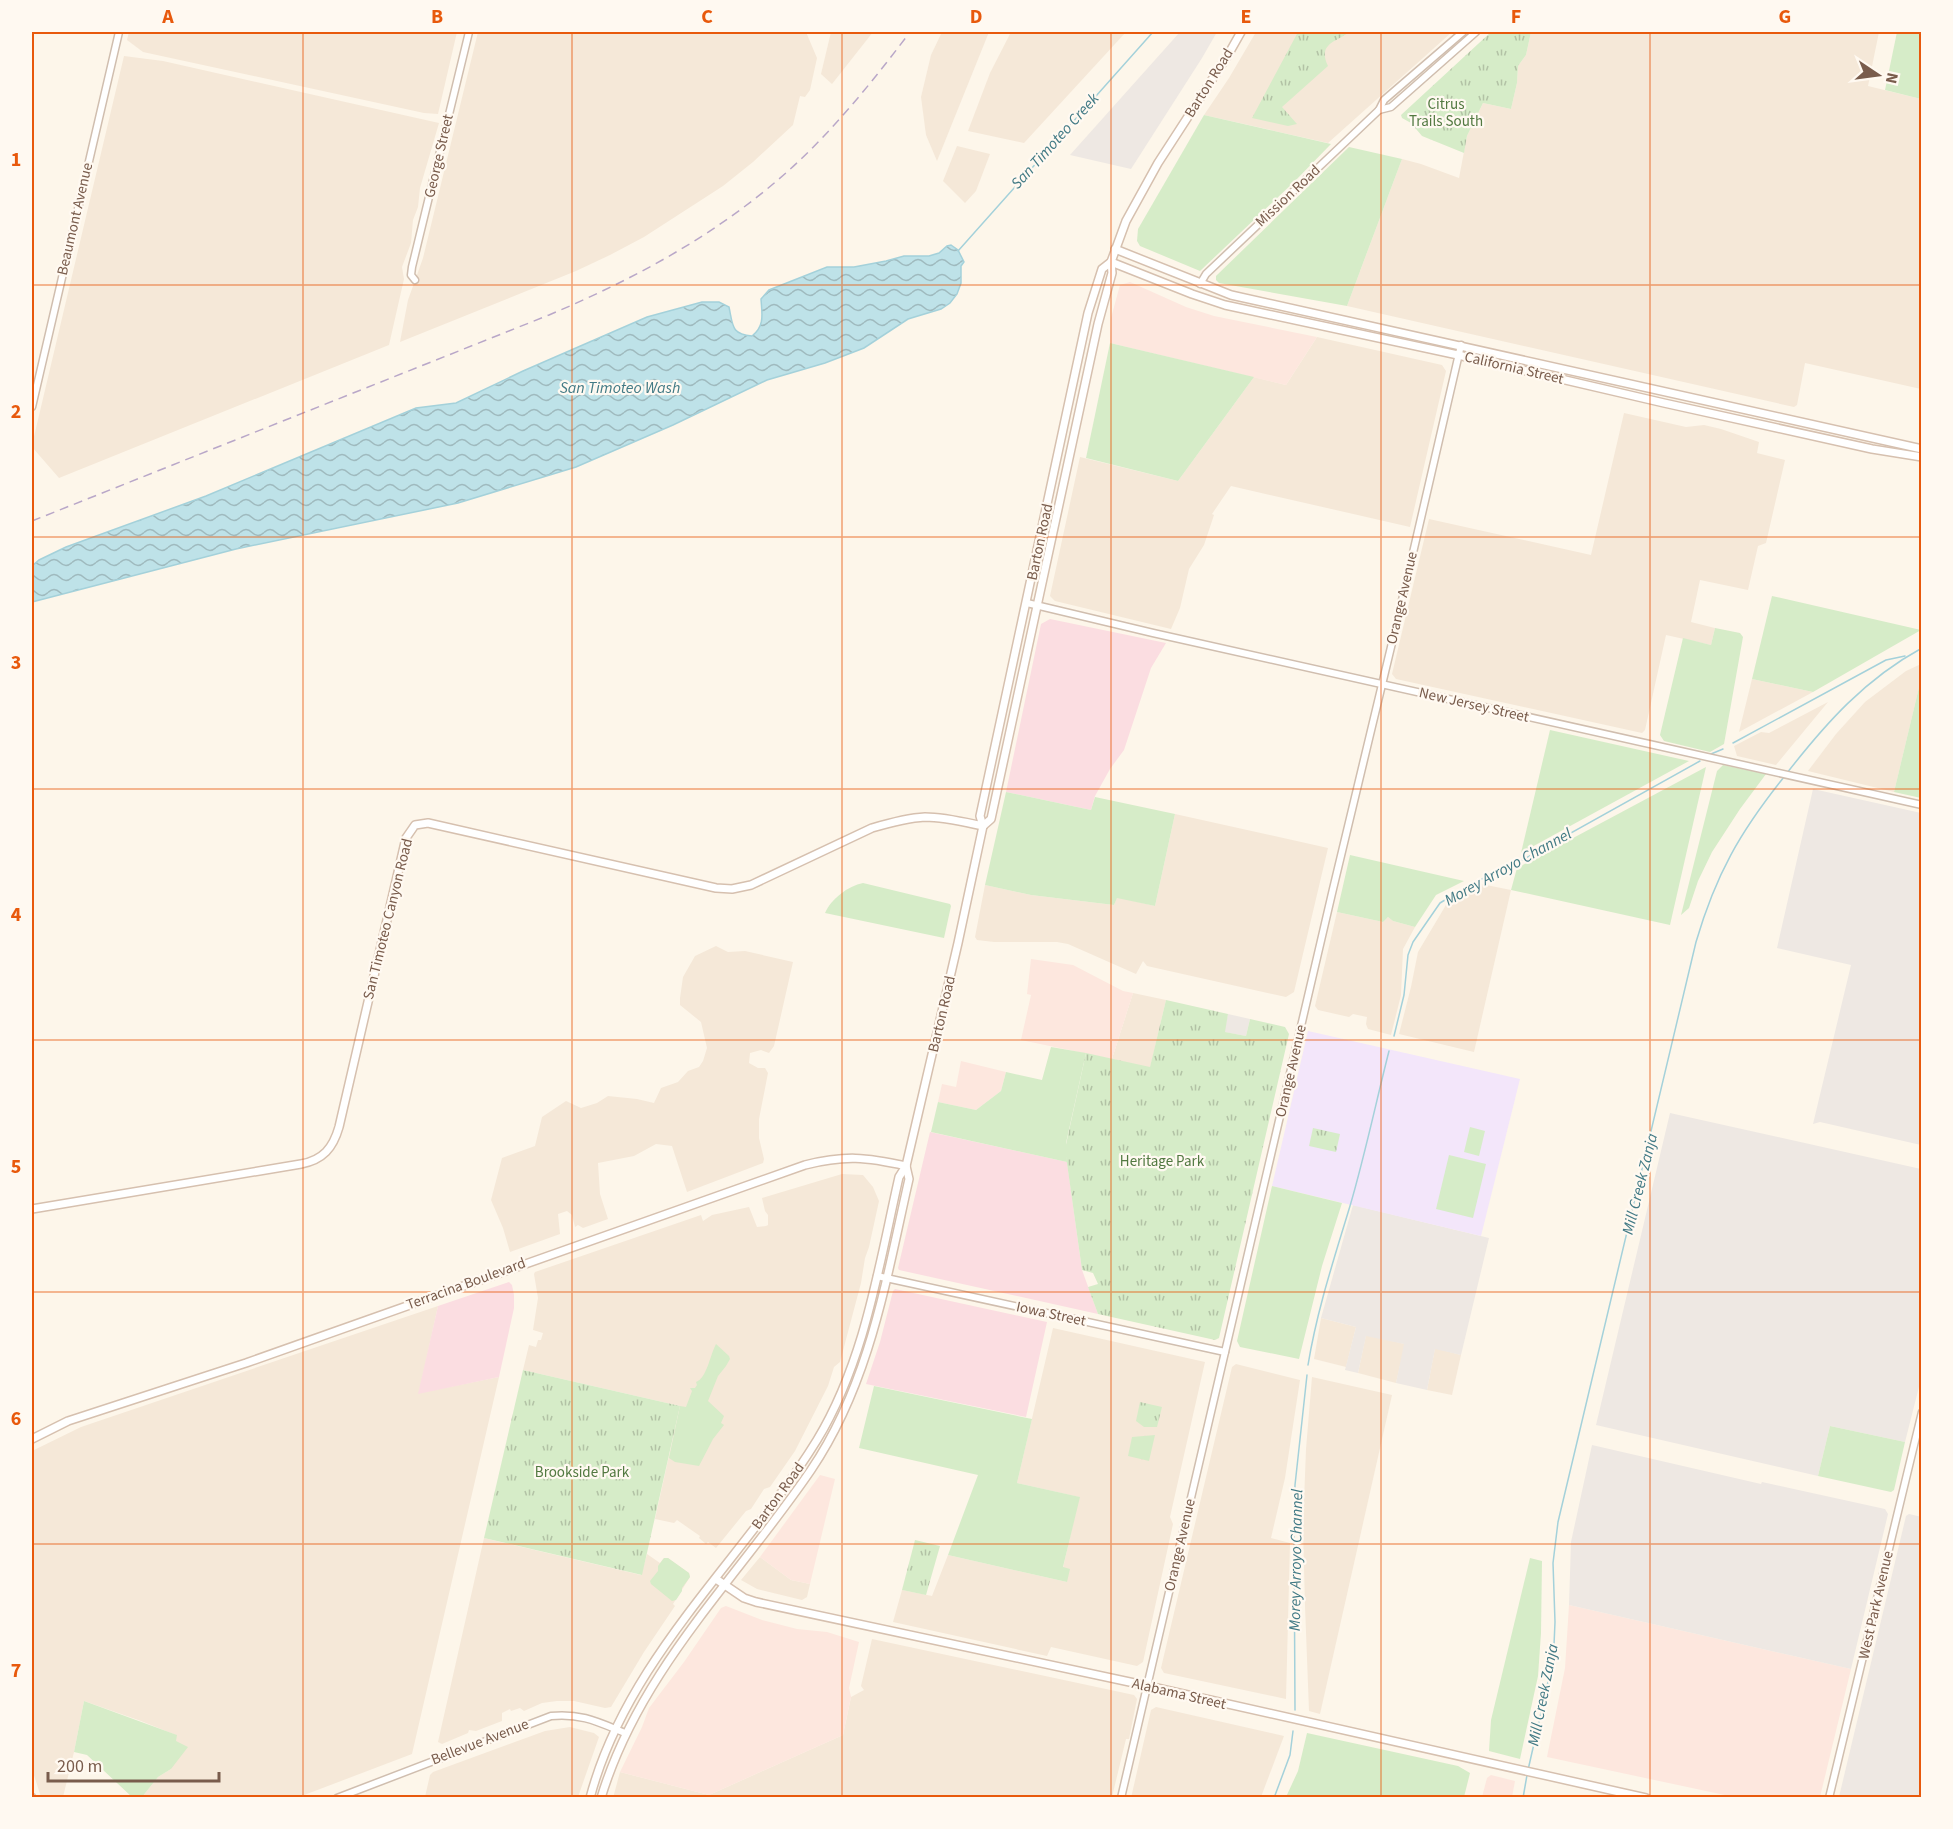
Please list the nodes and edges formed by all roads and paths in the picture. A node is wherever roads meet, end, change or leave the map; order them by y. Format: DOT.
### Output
graph roads {
  1 [pos="119,32"];
  2 [pos="469,32"];
  3 [pos="1241,32"];
  4 [pos="1462,32"];
  5 [pos="1476,32"];
  6 [pos="1379,110"];
  7 [pos="1115,249"];
  8 [pos="1111,262"];
  9 [pos="415,280"];
  10 [pos="1200,284"];
  11 [pos="1264,302"];
  12 [pos="1261,313"];
  13 [pos="1461,345"];
  14 [pos="1458,356"];
  15 [pos="32,407"];
  16 [pos="1922,449"];
  17 [pos="1922,457"];
  18 [pos="1027,603"];
  19 [pos="1038,607"];
  20 [pos="1382,684"];
  21 [pos="1922,805"];
  22 [pos="983,826"];
  23 [pos="906,1166"];
  24 [pos="32,1209"];
  25 [pos="877,1276"];
  26 [pos="886,1278"];
  27 [pos="1225,1352"];
  28 [pos="842,1390"];
  29 [pos="851,1395"];
  30 [pos="1922,1412"];
  31 [pos="32,1438"];
  32 [pos="716,1579"];
  33 [pos="724,1585"];
  34 [pos="1148,1686"];
  35 [pos="615,1729"];
  36 [pos="625,1733"];
  37 [pos="337,1797"];
  38 [pos="590,1797"];
  39 [pos="601,1797"];
  40 [pos="1121,1797"];
  41 [pos="1646,1797"];
  42 [pos="1829,1797"];
  1 -- 15 [label="street, Beaumont Avenue"];
  2 -- 9 [label="street, George Street"];
  3 -- 7 [label="main road, Barton Road"];
  4 -- 6 [label="street, Mission Road"];
  5 -- 6 [label="street, Mission Road"];
  6 -- 10 [label="street, Mission Road"];
  7 -- 8 [label="main road, Barton Road"];
  7 -- 10 [label="main road, California Street"];
  8 -- 12 [label="main road, California Street"];
  8 -- 18 [label="main road, Barton Road"];
  8 -- 19 [label="main road, Barton Road"];
  10 -- 11 [label="main road, California Street"];
  11 -- 12 [label="main road"];
  11 -- 13 [label="main road, California Street"];
  12 -- 14 [label="main road, California Street"];
  13 -- 14 [label="street, Orange Avenue"];
  13 -- 16 [label="main road, California Street"];
  14 -- 17 [label="main road, California Street"];
  14 -- 20 [label="street, Orange Avenue"];
  18 -- 19 [label="street, New Jersey Street"];
  18 -- 22 [label="main road, Barton Road"];
  19 -- 20 [label="street, New Jersey Street"];
  19 -- 22 [label="main road, Barton Road"];
  20 -- 21 [label="street, New Jersey Street"];
  20 -- 27 [label="street, Orange Avenue"];
  22 -- 23 [label="main road, Barton Road"];
  22 -- 24 [label="main road, San Timoteo Canyon Road"];
  23 -- 25 [label="main road, Barton Road"];
  23 -- 26 [label="main road, Barton Road"];
  23 -- 31 [label="main road, Terracina Boulevard"];
  25 -- 26 [label="street, Iowa Street"];
  25 -- 28 [label="main road, Barton Road"];
  26 -- 27 [label="street, Iowa Street"];
  26 -- 29 [label="main road, Barton Road"];
  27 -- 34 [label="street, Orange Avenue"];
  28 -- 29 [label="main road"];
  28 -- 32 [label="main road, Barton Road"];
  29 -- 33 [label="main road, Barton Road"];
  30 -- 42 [label="street, West Park Avenue"];
  32 -- 33 [label="main road, Alabama Street"];
  32 -- 35 [label="main road, Barton Road"];
  33 -- 34 [label="main road, Alabama Street"];
  33 -- 36 [label="main road, Barton Road"];
  34 -- 40 [label="street, Orange Avenue"];
  34 -- 41 [label="main road, Alabama Street"];
  35 -- 36 [label="street, Bellevue Avenue"];
  35 -- 37 [label="street, Bellevue Avenue"];
  35 -- 38 [label="main road, Barton Road"];
  36 -- 39 [label="main road, Barton Road"];
}
